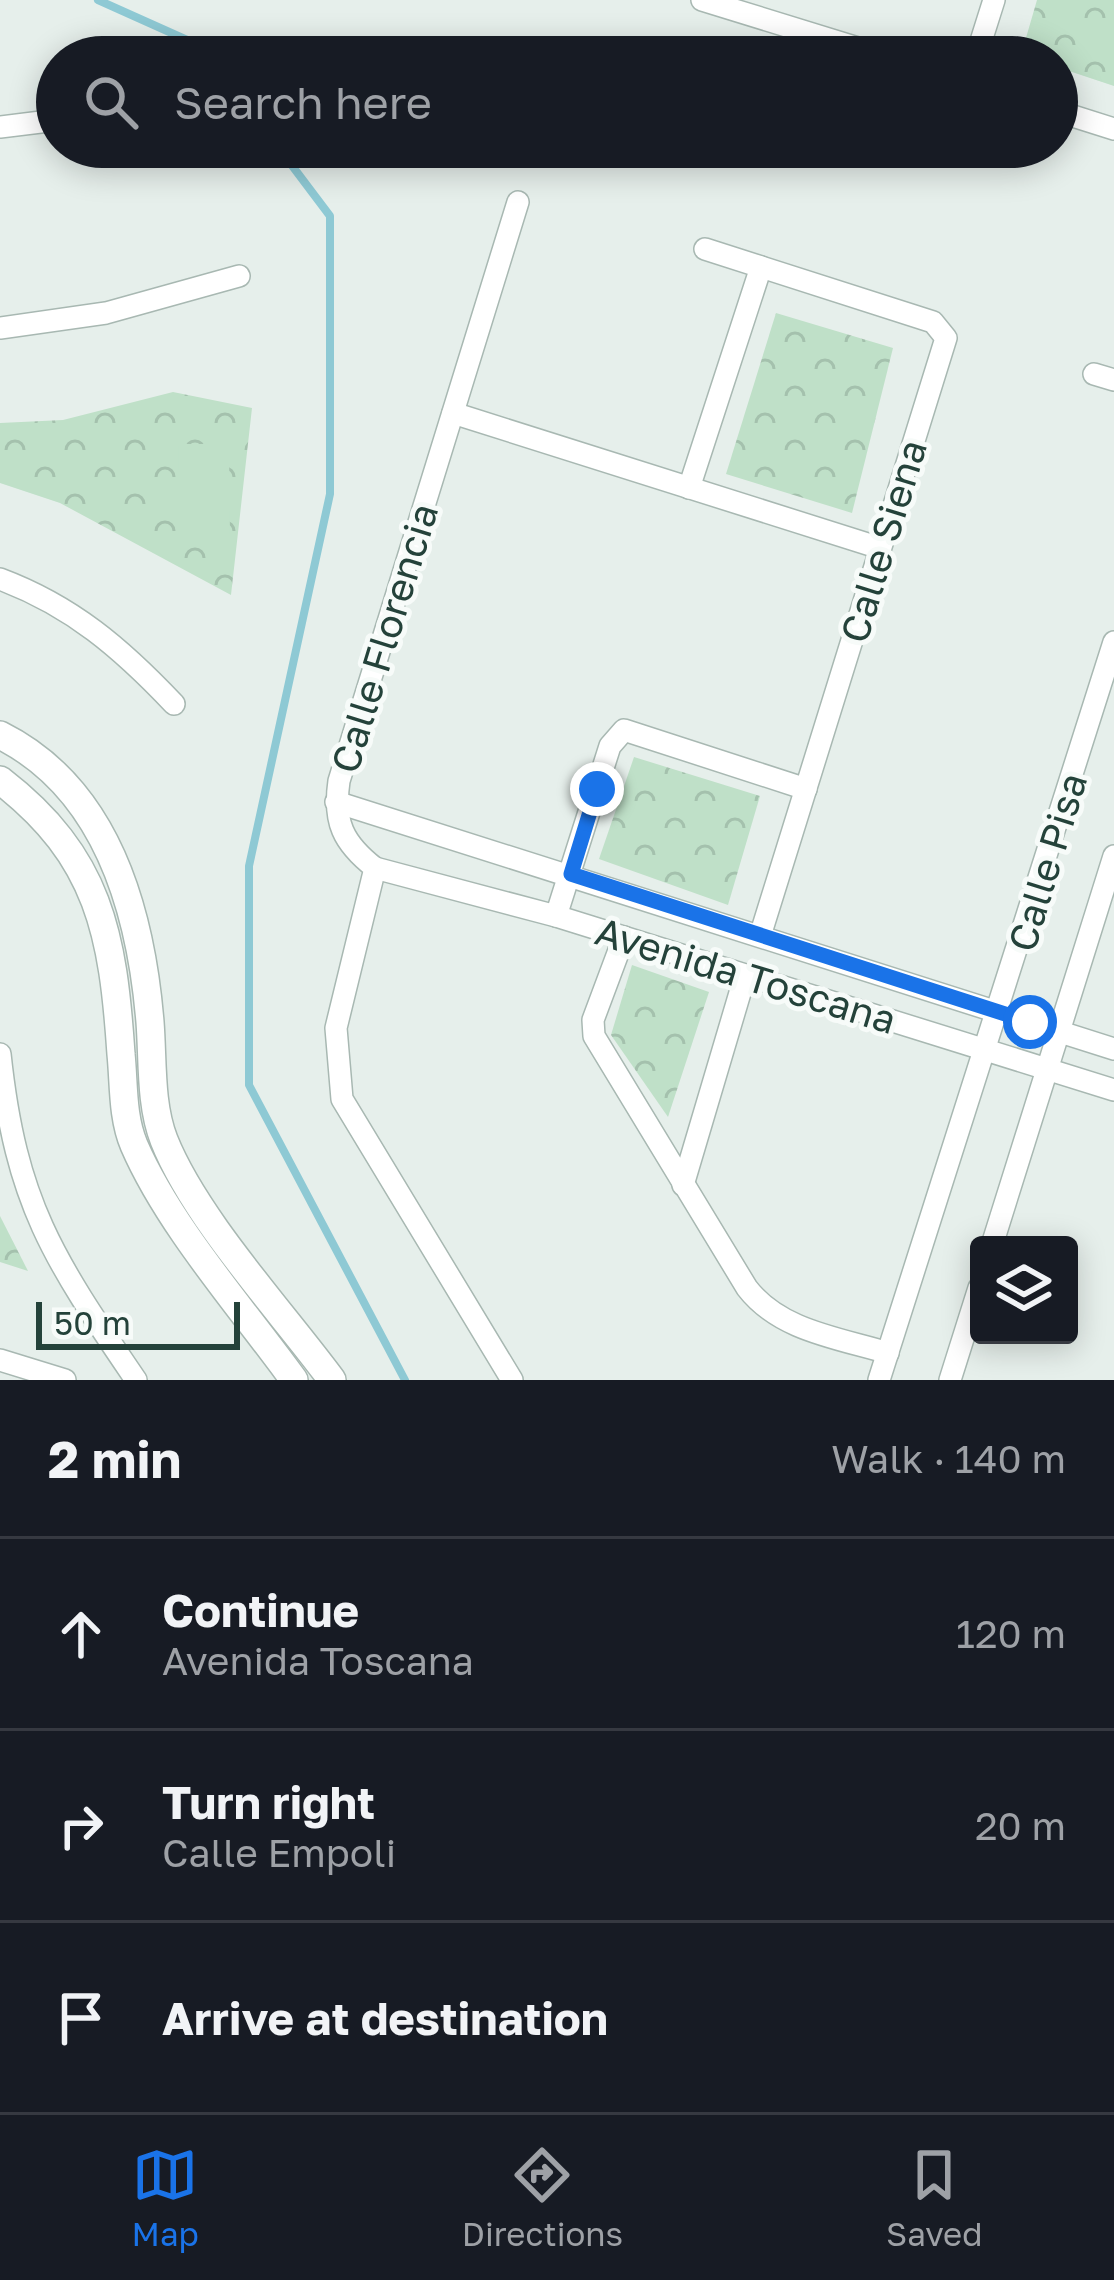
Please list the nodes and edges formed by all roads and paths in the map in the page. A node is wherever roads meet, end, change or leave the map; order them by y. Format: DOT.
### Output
graph roads {
  1 [pos="702,0"];
  2 [pos="994,0"];
  3 [pos="819,36"];
  4 [pos="983,36"];
  5 [pos="1078,118"];
  6 [pos="36,123"];
  7 [pos="0,127"];
  8 [pos="1114,129"];
  9 [pos="518,202"];
  10 [pos="705,249"];
  11 [pos="761,267"];
  12 [pos="238,276"];
  13 [pos="0,328"];
  14 [pos="453,413"];
  15 [pos="689,488"];
  16 [pos="880,548"];
  17 [pos="0,578"];
  18 [pos="1114,642"];
  19 [pos="174,704"];
  20 [pos="0,735"];
  21 [pos="0,781"];
  22 [pos="806,790"];
  23 [pos="336,802"];
  24 [pos="1114,856"];
  25 [pos="375,868"];
  26 [pos="571,874"];
  27 [pos="556,916"];
  28 [pos="760,936"];
  29 [pos="624,937"];
  30 [pos="746,976"];
  31 [pos="1000,1012"];
  32 [pos="1060,1031"];
  33 [pos="1114,1049"];
  34 [pos="988,1051"];
  35 [pos="0,1054"];
  36 [pos="1048,1069"];
  37 [pos="1114,1090"];
  38 [pos="162,1136"];
  39 [pos="132,1142"];
  40 [pos="683,1185"];
  41 [pos="995,1236"];
  42 [pos="970,1317"];
  43 [pos="888,1353"];
  44 [pos="0,1360"];
  45 [pos="65,1380"];
  46 [pos="136,1380"];
  47 [pos="294,1380"];
  48 [pos="332,1380"];
  49 [pos="512,1380"];
  50 [pos="879,1380"];
  51 [pos="950,1380"];
  1 -- 3 [label="street"];
  2 -- 4 [label="street"];
  5 -- 8 [label="street"];
  6 -- 7 [label="street"];
  9 -- 14 [label="street, Calle Florencia"];
  10 -- 11 [label="street, Calle Siena"];
  11 -- 15 [label="street"];
  11 -- 16 [label="street, Calle Siena"];
  12 -- 13 [label="street"];
  14 -- 15 [label="street"];
  14 -- 23 [label="street, Calle Florencia"];
  15 -- 16 [label="street"];
  16 -- 22 [label="street, Calle Siena"];
  17 -- 19 [label="street"];
  18 -- 31 [label="street, Calle Pisa"];
  20 -- 38 [label="street"];
  21 -- 39 [label="street"];
  22 -- 26 [label="street"];
  22 -- 28 [label="street, Calle Siena"];
  23 -- 25 [label="street, Calle Florencia"];
  23 -- 26 [label="street, Avenida Toscana"];
  24 -- 32 [label="street, Calle Pisa"];
  25 -- 27 [label="street, Avenida Toscana"];
  25 -- 49 [label="street"];
  26 -- 27 [label="street"];
  26 -- 28 [label="street, Avenida Toscana"];
  27 -- 29 [label="street, Avenida Toscana"];
  28 -- 31 [label="street, Avenida Toscana"];
  29 -- 30 [label="street, Avenida Toscana"];
  29 -- 40 [label="street"];
  30 -- 34 [label="street, Avenida Toscana"];
  30 -- 40 [label="street"];
  31 -- 32 [label="street, Avenida Toscana"];
  31 -- 34 [label="street"];
  32 -- 33 [label="street, Avenida Toscana"];
  32 -- 36 [label="street"];
  34 -- 36 [label="street, Avenida Toscana"];
  34 -- 43 [label="street"];
  35 -- 46 [label="street"];
  36 -- 37 [label="street, Avenida Toscana"];
  36 -- 41 [label="street"];
  38 -- 39 [label="street"];
  38 -- 48 [label="street"];
  39 -- 47 [label="street"];
  40 -- 43 [label="street"];
  42 -- 51 [label="street"];
  43 -- 50 [label="street"];
  44 -- 45 [label="street"];
}
